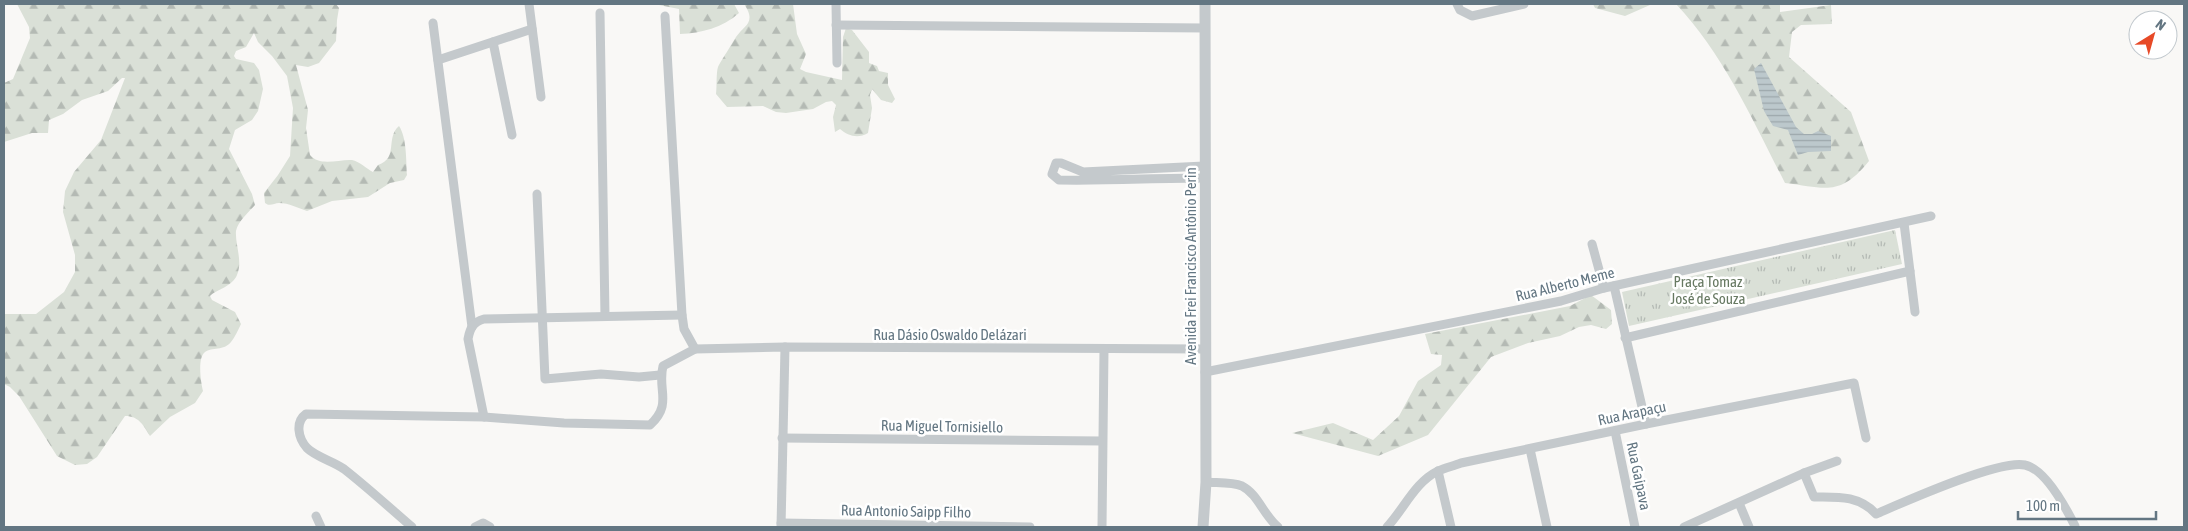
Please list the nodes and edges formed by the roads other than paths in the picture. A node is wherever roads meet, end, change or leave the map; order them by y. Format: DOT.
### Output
graph roads {
  1 [pos="529,4"];
  2 [pos="836,4"];
  3 [pos="1205,4"];
  4 [pos="1457,4"];
  5 [pos="1524,4"];
  6 [pos="600,13"];
  7 [pos="665,16"];
  8 [pos="433,24"];
  9 [pos="836,25"];
  10 [pos="1205,28"];
  11 [pos="532,29"];
  12 [pos="493,42"];
  13 [pos="438,60"];
  14 [pos="837,64"];
  15 [pos="542,97"];
  16 [pos="512,134"];
  17 [pos="1204,172"];
  18 [pos="537,194"];
  19 [pos="1931,216"];
  20 [pos="1904,223"];
  21 [pos="1592,244"];
  22 [pos="1910,271"];
  23 [pos="1609,287"];
  24 [pos="1916,312"];
  25 [pos="682,315"];
  26 [pos="604,316"];
  27 [pos="542,318"];
  28 [pos="472,326"];
  29 [pos="1625,338"];
  30 [pos="785,347"];
  31 [pos="695,349"];
  32 [pos="1104,349"];
  33 [pos="1204,349"];
  34 [pos="1205,372"];
  35 [pos="660,375"];
  36 [pos="484,417"];
  37 [pos="1646,424"];
  38 [pos="1615,431"];
  39 [pos="782,438"];
  40 [pos="1866,438"];
  41 [pos="1102,441"];
  42 [pos="1530,449"];
  43 [pos="1837,461"];
  44 [pos="1438,471"];
  45 [pos="1804,473"];
  46 [pos="1206,482"];
  47 [pos="1739,502"];
  48 [pos="316,516"];
  49 [pos="781,525"];
  50 [pos="850,525"];
  51 [pos="2075,526"];
  52 [pos="321,527"];
  53 [pos="412,527"];
  54 [pos="475,527"];
  55 [pos="490,527"];
  56 [pos="1030,527"];
  57 [pos="1102,527"];
  58 [pos="1203,527"];
  59 [pos="1278,527"];
  60 [pos="1387,527"];
  61 [pos="1451,527"];
  62 [pos="1547,527"];
  63 [pos="1635,527"];
  64 [pos="1684,527"];
  65 [pos="1749,527"];
  1 -- 11 [label="street"];
  2 -- 9 [label="street"];
  3 -- 10 [label="street, Avenida Frei Francisco Antônio Perin"];
  4 -- 5 [label="street"];
  6 -- 26 [label="street"];
  7 -- 25 [label="street"];
  8 -- 13 [label="street"];
  9 -- 10 [label="street"];
  9 -- 14 [label="street"];
  10 -- 17 [label="street, Avenida Frei Francisco Antônio Perin"];
  11 -- 12 [label="street"];
  11 -- 15 [label="street"];
  12 -- 13 [label="street"];
  12 -- 16 [label="street"];
  13 -- 28 [label="street"];
  17 -- 17 [label="street"];
  17 -- 33 [label="street, Avenida Frei Francisco Antônio Perin"];
  18 -- 27 [label="street"];
  19 -- 20 [label="street, Rua Alberto Meme"];
  20 -- 22 [label="street"];
  20 -- 23 [label="street, Rua Alberto Meme"];
  21 -- 23 [label="street"];
  22 -- 24 [label="street"];
  22 -- 29 [label="street"];
  23 -- 29 [label="street"];
  23 -- 34 [label="street, Rua Alberto Meme"];
  25 -- 26 [label="street"];
  25 -- 31 [label="street"];
  26 -- 27 [label="street"];
  27 -- 28 [label="street"];
  27 -- 35 [label="street"];
  28 -- 36 [label="street"];
  29 -- 37 [label="street"];
  30 -- 31 [label="street, Rua Dásio Oswaldo Delázari"];
  30 -- 32 [label="street, Rua Dásio Oswaldo Delázari"];
  30 -- 39 [label="street"];
  31 -- 35 [label="street"];
  32 -- 33 [label="street, Rua Dásio Oswaldo Delázari"];
  32 -- 41 [label="street"];
  33 -- 34 [label="street, Avenida Frei Francisco Antônio Perin"];
  34 -- 46 [label="street, Avenida Frei Francisco Antônio Perin"];
  35 -- 36 [label="street"];
  36 -- 53 [label="street"];
  37 -- 38 [label="street, Rua Arapaçu"];
  37 -- 40 [label="street, Rua Arapaçu"];
  38 -- 42 [label="street, Rua Arapaçu"];
  38 -- 63 [label="street, Rua Gaipava"];
  39 -- 41 [label="street, Rua Miguel Tornisiello"];
  39 -- 49 [label="street"];
  41 -- 57 [label="street"];
  42 -- 44 [label="street, Rua Arapaçu"];
  42 -- 62 [label="street"];
  43 -- 45 [label="street"];
  44 -- 60 [label="street, Rua Arapaçu"];
  44 -- 61 [label="street"];
  45 -- 47 [label="street"];
  45 -- 51 [label="street"];
  46 -- 58 [label="street, Avenida Frei Francisco Antônio Perin"];
  46 -- 59 [label="street"];
  47 -- 64 [label="street"];
  47 -- 65 [label="street"];
  48 -- 52 [label="street"];
  49 -- 50 [label="street, Rua Antonio Saipp Filho"];
  50 -- 56 [label="street, Rua Antonio Saipp Filho"];
  54 -- 55 [label="street"];
}
